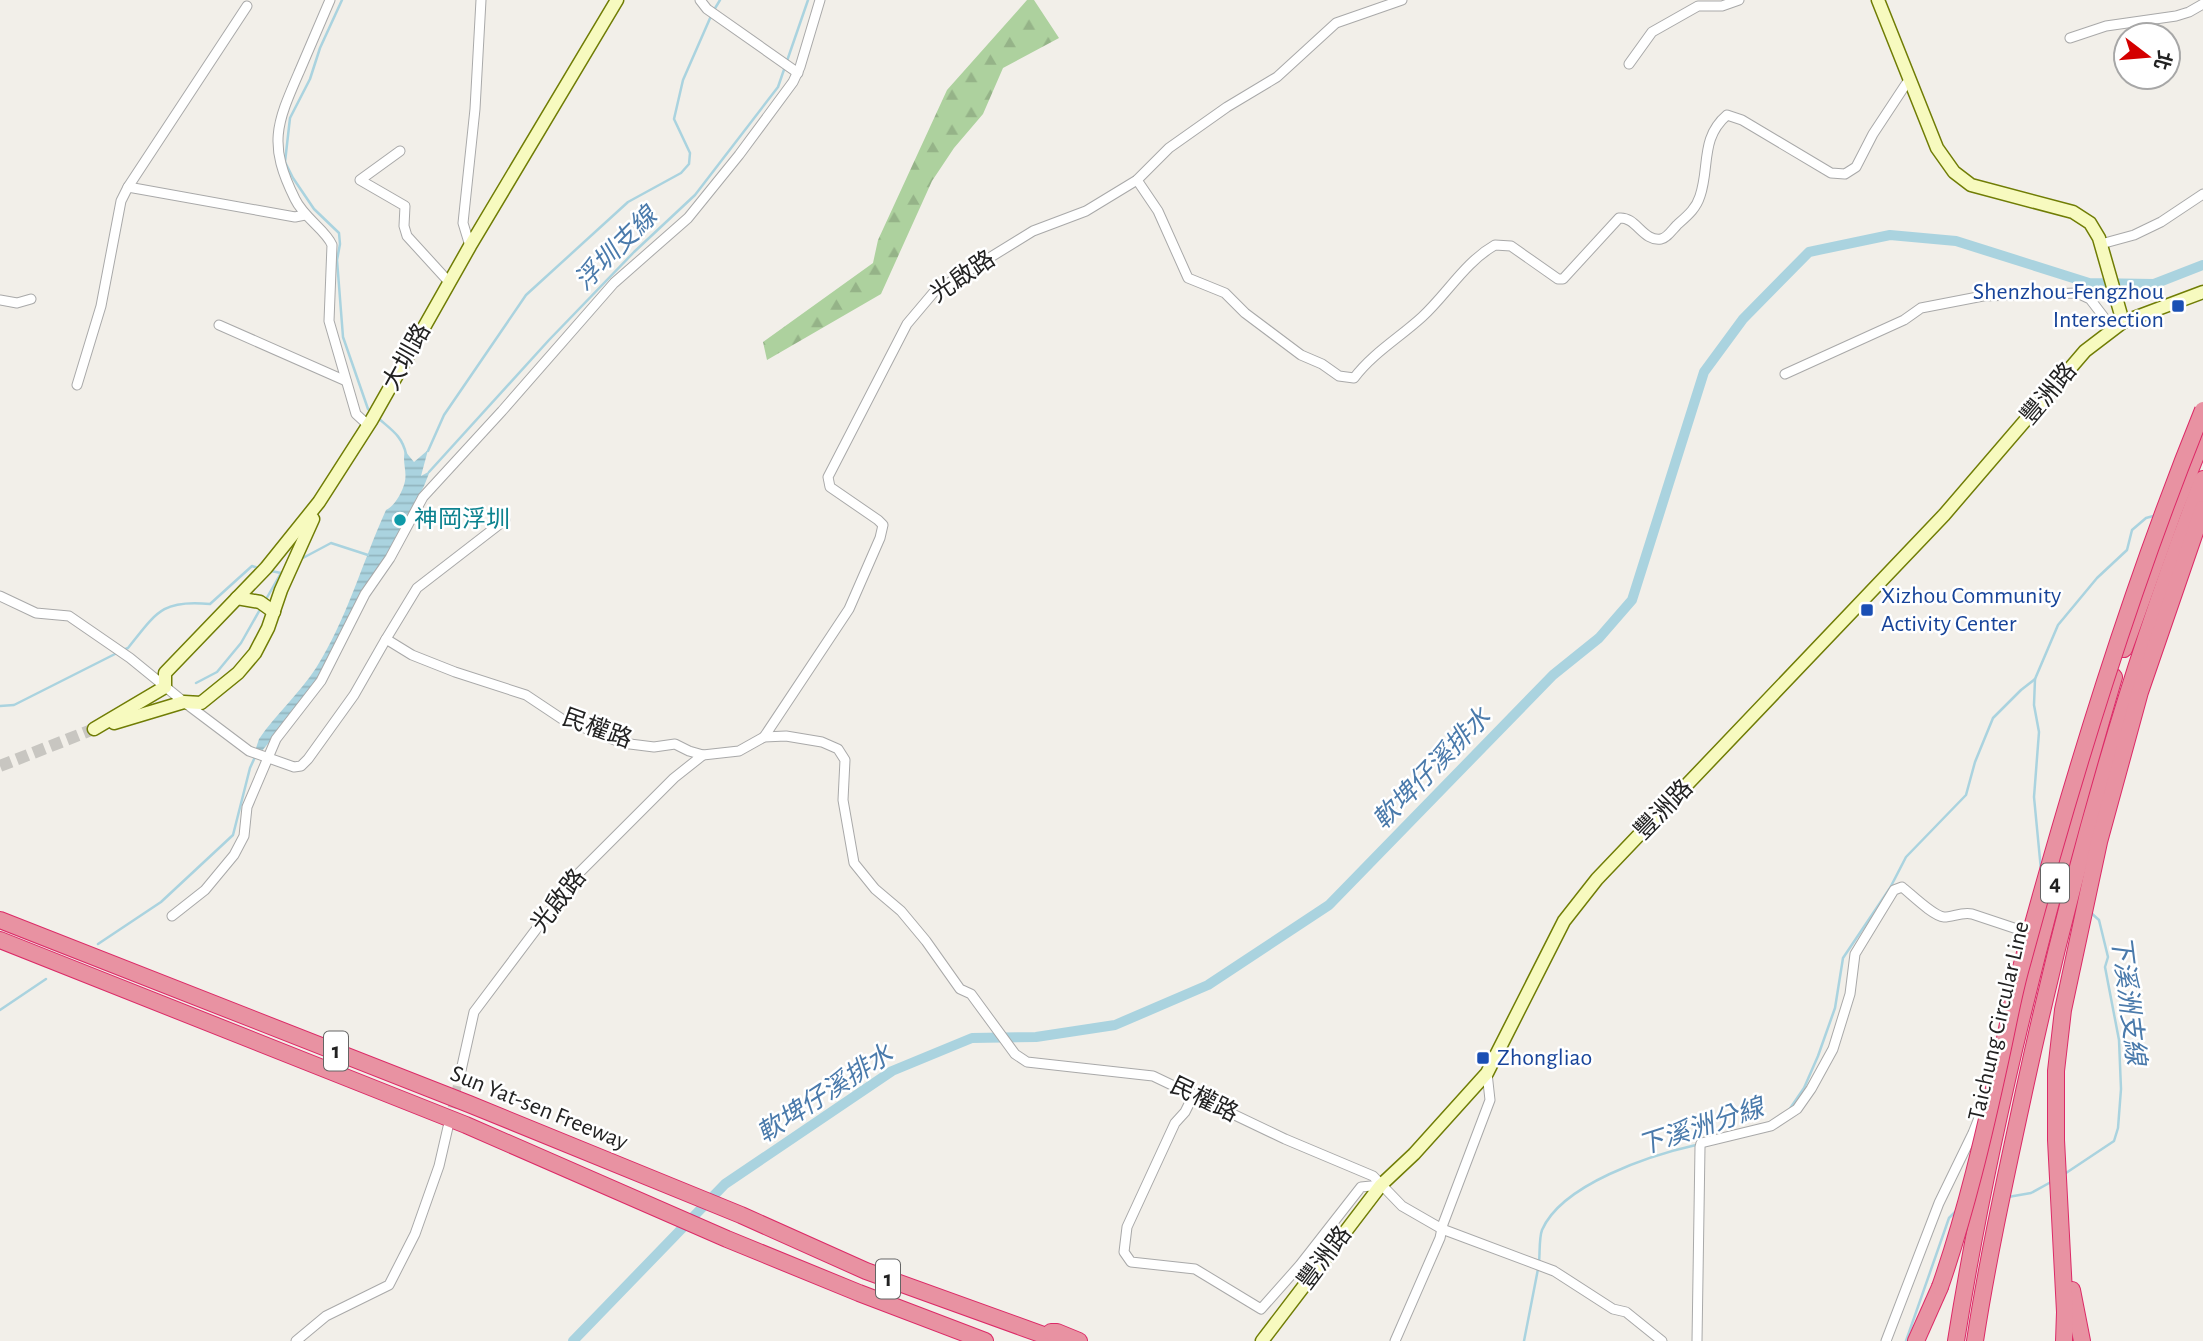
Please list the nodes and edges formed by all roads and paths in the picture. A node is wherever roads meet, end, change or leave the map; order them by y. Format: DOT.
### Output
graph roads {
  1 [pos="330,0"];
  2 [pos="481,0"];
  3 [pos="617,0"];
  4 [pos="701,0"];
  5 [pos="820,0"];
  6 [pos="1402,0"];
  7 [pos="1739,0"];
  8 [pos="1878,0"];
  9 [pos="2203,4"];
  10 [pos="247,6"];
  11 [pos="2070,38"];
  12 [pos="1629,64"];
  13 [pos="798,73"];
  14 [pos="1911,82"];
  15 [pos="400,151"];
  16 [pos="1137,180"];
  17 [pos="128,187"];
  18 [pos="2203,194"];
  19 [pos="305,215"];
  20 [pos="470,246"];
  21 [pos="2102,247"];
  22 [pos="449,282"];
  23 [pos="2203,292"];
  24 [pos="31,299"];
  25 [pos="0,300"];
  26 [pos="2119,320"];
  27 [pos="219,325"];
  28 [pos="1785,374"];
  29 [pos="346,381"];
  30 [pos="77,385"];
  31 [pos="2203,401"];
  32 [pos="2203,410"];
  33 [pos="372,419"];
  34 [pos="2203,438"];
  35 [pos="2203,478"];
  36 [pos="319,502"];
  37 [pos="2203,509"];
  38 [pos="505,520"];
  39 [pos="0,596"];
  40 [pos="237,598"];
  41 [pos="267,607"];
  42 [pos="386,639"];
  43 [pos="165,687"];
  44 [pos="184,702"];
  45 [pos="764,737"];
  46 [pos="703,755"];
  47 [pos="264,756"];
  48 [pos="172,916"];
  49 [pos="0,920"];
  50 [pos="2033,934"];
  51 [pos="0,940"];
  52 [pos="1487,1073"];
  53 [pos="460,1075"];
  54 [pos="1194,1094"];
  55 [pos="448,1127"];
  56 [pos="1381,1185"];
  57 [pos="2061,1226"];
  58 [pos="1442,1229"];
  59 [pos="1940,1287"];
  60 [pos="1038,1332"];
  61 [pos="296,1341"];
  62 [pos="985,1341"];
  63 [pos="1060,1341"];
  64 [pos="1079,1341"];
  65 [pos="1262,1341"];
  66 [pos="1395,1341"];
  67 [pos="1662,1341"];
  68 [pos="1697,1341"];
  69 [pos="1886,1341"];
  70 [pos="1916,1341"];
  71 [pos="1923,1341"];
  72 [pos="1956,1341"];
  73 [pos="1975,1341"];
  74 [pos="2064,1341"];
  75 [pos="2082,1341"];
  1 -- 19 [label="street"];
  2 -- 20 [label="street"];
  3 -- 20 [label="street, 大圳路"];
  4 -- 13 [label="street"];
  5 -- 13 [label="street"];
  6 -- 16 [label="street, 光啟路"];
  7 -- 12 [label="street"];
  8 -- 14 [label="street"];
  9 -- 11 [label="street"];
  10 -- 17 [label="street"];
  13 -- 47 [label="street"];
  14 -- 16 [label="street"];
  14 -- 21 [label="street"];
  15 -- 22 [label="street"];
  16 -- 45 [label="street, 光啟路"];
  17 -- 19 [label="street"];
  17 -- 30 [label="street"];
  18 -- 21 [label="street"];
  19 -- 29 [label="street"];
  20 -- 22 [label="street, 大圳路"];
  21 -- 26 [label="street"];
  22 -- 33 [label="street, 大圳路"];
  23 -- 26 [label="street, 豐洲路"];
  24 -- 25 [label="street"];
  26 -- 28 [label="street"];
  26 -- 52 [label="street, 豐洲路"];
  27 -- 29 [label="street"];
  29 -- 33 [label="street"];
  31 -- 50 [label="street, bridge"];
  32 -- 59 [label="highway, bridge"];
  33 -- 36 [label="street, 大圳路"];
  34 -- 72 [label="highway, Taichung Circular Line / 4"];
  35 -- 73 [label="highway, Taichung Circular Line / 4"];
  36 -- 40 [label="street, 大圳路"];
  36 -- 41 [label="street"];
  37 -- 57 [label="highway"];
  38 -- 42 [label="street"];
  39 -- 43 [label="street"];
  40 -- 41 [label="street"];
  40 -- 43 [label="street, 大圳路"];
  41 -- 44 [label="street"];
  42 -- 46 [label="street, 民權路"];
  42 -- 47 [label="street"];
  43 -- 44 [label="street"];
  43 -- 44 [label="street"];
  44 -- 47 [label="street"];
  45 -- 46 [label="street, 民權路"];
  45 -- 54 [label="street, 民權路"];
  46 -- 53 [label="street, 光啟路"];
  47 -- 48 [label="street"];
  49 -- 60 [label="highway, Sun Yat-sen Freeway / 1"];
  50 -- 68 [label="street"];
  50 -- 69 [label="street"];
  51 -- 62 [label="highway, Sun Yat-sen Freeway / 1"];
  52 -- 56 [label="street, 豐洲路"];
  52 -- 58 [label="street"];
  54 -- 56 [label="street, 民權路"];
  54 -- 56 [label="street"];
  55 -- 61 [label="street"];
  56 -- 58 [label="street, 民權路"];
  56 -- 65 [label="street, 豐洲路"];
  57 -- 74 [label="highway"];
  57 -- 75 [label="highway"];
  58 -- 66 [label="street"];
  58 -- 67 [label="street, 民權路"];
  59 -- 70 [label="highway"];
  59 -- 71 [label="highway"];
  60 -- 63 [label="highway, Sun Yat-sen Freeway / 1"];
  60 -- 64 [label="highway"];
}
